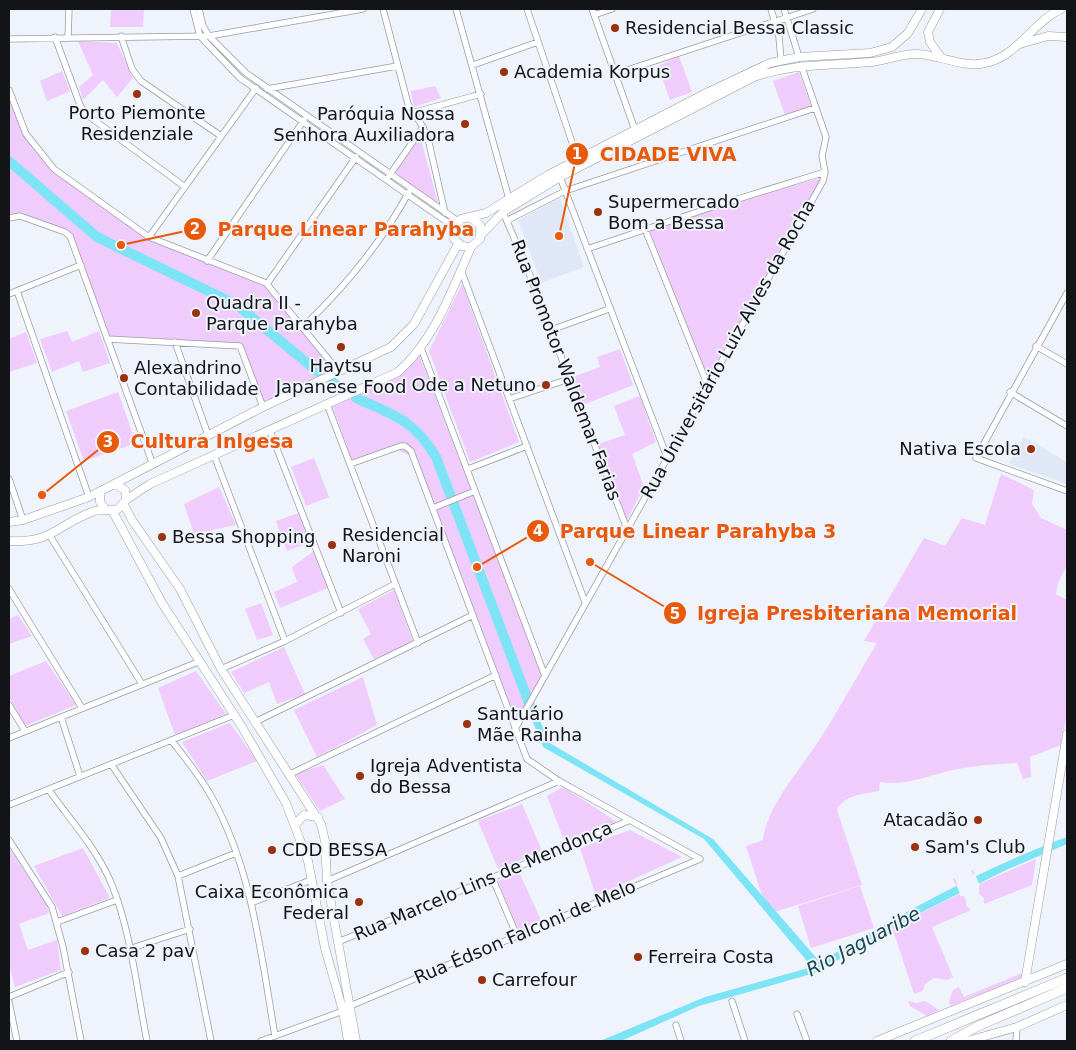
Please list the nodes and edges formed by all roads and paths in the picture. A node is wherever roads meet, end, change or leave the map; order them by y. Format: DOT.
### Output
graph roads {
  1 [pos="69,9"];
  2 [pos="193,9"];
  3 [pos="198,9"];
  4 [pos="363,9"];
  5 [pos="383,9"];
  6 [pos="456,9"];
  7 [pos="527,9"];
  8 [pos="612,9"];
  9 [pos="771,9"];
  10 [pos="784,9"];
  11 [pos="813,9"];
  12 [pos="922,9"];
  13 [pos="940,9"];
  14 [pos="1061,9"];
  15 [pos="594,12"];
  16 [pos="787,17"];
  17 [pos="775,20"];
  18 [pos="121,36"];
  19 [pos="200,36"];
  20 [pos="209,36"];
  21 [pos="55,37"];
  22 [pos="68,37"];
  23 [pos="1067,37"];
  24 [pos="9,39"];
  25 [pos="538,42"];
  26 [pos="1018,45"];
  27 [pos="940,56"];
  28 [pos="781,60"];
  29 [pos="800,61"];
  30 [pos="473,65"];
  31 [pos="397,66"];
  32 [pos="615,74"];
  33 [pos="259,84"];
  34 [pos="267,89"];
  35 [pos="9,90"];
  36 [pos="255,90"];
  37 [pos="481,94"];
  38 [pos="815,108"];
  39 [pos="412,113"];
  40 [pos="305,119"];
  41 [pos="423,128"];
  42 [pos="635,130"];
  43 [pos="221,136"];
  44 [pos="358,152"];
  45 [pos="355,158"];
  46 [pos="578,160"];
  47 [pos="825,172"];
  48 [pos="388,177"];
  49 [pos="560,177"];
  50 [pos="185,188"];
  51 [pos="566,191"];
  52 [pos="409,192"];
  53 [pos="509,198"];
  54 [pos="503,212"];
  55 [pos="445,214"];
  56 [pos="9,218"];
  57 [pos="471,218"];
  58 [pos="508,220"];
  59 [pos="456,224"];
  60 [pos="645,229"];
  61 [pos="481,235"];
  62 [pos="150,237"];
  63 [pos="458,244"];
  64 [pos="471,247"];
  65 [pos="587,249"];
  66 [pos="208,260"];
  67 [pos="81,265"];
  68 [pos="461,270"];
  69 [pos="267,284"];
  70 [pos="16,291"];
  71 [pos="1067,292"];
  72 [pos="9,294"];
  73 [pos="610,309"];
  74 [pos="302,327"];
  75 [pos="551,330"];
  76 [pos="107,339"];
  77 [pos="175,342"];
  78 [pos="1036,346"];
  79 [pos="421,348"];
  80 [pos="1067,364"];
  81 [pos="338,371"];
  82 [pos="569,379"];
  83 [pos="708,386"];
  84 [pos="1010,392"];
  85 [pos="509,399"];
  86 [pos="328,404"];
  87 [pos="263,407"];
  88 [pos="1067,426"];
  89 [pos="270,431"];
  90 [pos="208,435"];
  91 [pos="527,446"];
  92 [pos="214,455"];
  93 [pos="667,457"];
  94 [pos="350,464"];
  95 [pos="153,465"];
  96 [pos="468,469"];
  97 [pos="9,479"];
  98 [pos="115,484"];
  99 [pos="100,491"];
  100 [pos="475,491"];
  101 [pos="1067,491"];
  102 [pos="89,497"];
  103 [pos="125,502"];
  104 [pos="433,508"];
  105 [pos="109,510"];
  106 [pos="23,520"];
  107 [pos="9,522"];
  108 [pos="627,529"];
  109 [pos="50,536"];
  110 [pos="9,541"];
  111 [pos="395,584"];
  112 [pos="9,589"];
  113 [pos="586,602"];
  114 [pos="341,613"];
  115 [pos="472,615"];
  116 [pos="285,641"];
  117 [pos="418,643"];
  118 [pos="198,662"];
  119 [pos="221,669"];
  120 [pos="496,675"];
  121 [pos="545,676"];
  122 [pos="142,684"];
  123 [pos="9,705"];
  124 [pos="82,708"];
  125 [pos="234,715"];
  126 [pos="61,717"];
  127 [pos="255,722"];
  128 [pos="514,729"];
  129 [pos="25,731"];
  130 [pos="1067,734"];
  131 [pos="9,738"];
  132 [pos="172,741"];
  133 [pos="110,764"];
  134 [pos="288,775"];
  135 [pos="80,776"];
  136 [pos="558,781"];
  137 [pos="49,790"];
  138 [pos="9,805"];
  139 [pos="318,817"];
  140 [pos="628,821"];
  141 [pos="296,825"];
  142 [pos="9,840"];
  143 [pos="236,853"];
  144 [pos="178,876"];
  145 [pos="492,877"];
  146 [pos="311,880"];
  147 [pos="327,881"];
  148 [pos="117,900"];
  149 [pos="251,903"];
  150 [pos="57,922"];
  151 [pos="190,929"];
  152 [pos="517,936"];
  153 [pos="338,942"];
  154 [pos="129,949"];
  155 [pos="1067,964"];
  156 [pos="68,972"];
  157 [pos="1067,978"];
  158 [pos="1025,982"];
  159 [pos="1067,988"];
  160 [pos="9,997"];
  161 [pos="732,1001"];
  162 [pos="9,1002"];
  163 [pos="350,1006"];
  164 [pos="1067,1006"];
  165 [pos="343,1011"];
  166 [pos="797,1014"];
  167 [pos="676,1025"];
  168 [pos="1017,1027"];
  169 [pos="281,1036"];
  170 [pos="17,1041"];
  171 [pos="81,1041"];
  172 [pos="147,1041"];
  173 [pos="211,1041"];
  174 [pos="261,1041"];
  175 [pos="348,1041"];
  176 [pos="356,1041"];
  177 [pos="681,1041"];
  178 [pos="744,1041"];
  179 [pos="807,1041"];
  180 [pos="876,1041"];
  181 [pos="915,1041"];
  182 [pos="952,1041"];
  183 [pos="967,1041"];
  184 [pos="1016,1041"];
  1 -- 22 [label="street"];
  2 -- 19 [label="street"];
  3 -- 20 [label="street"];
  4 -- 20 [label="street"];
  5 -- 31 [label="street"];
  6 -- 30 [label="street"];
  7 -- 25 [label="street"];
  8 -- 15 [label="street"];
  9 -- 17 [label="street"];
  10 -- 16 [label="street, Rua Universitário Luiz Alves da Rocha"];
  11 -- 16 [label="street"];
  12 -- 29 [label="main road"];
  13 -- 27 [label="main road"];
  14 -- 26 [label="main road"];
  15 -- 32 [label="street"];
  16 -- 17 [label="street"];
  16 -- 29 [label="street, Rua Universitário Luiz Alves da Rocha"];
  17 -- 28 [label="street"];
  17 -- 32 [label="street"];
  18 -- 19 [label="street"];
  18 -- 22 [label="street"];
  18 -- 43 [label="street"];
  19 -- 20 [label="street"];
  19 -- 36 [label="street"];
  20 -- 33 [label="street"];
  21 -- 22 [label="street"];
  21 -- 24 [label="street"];
  21 -- 50 [label="street"];
  23 -- 26 [label="main road"];
  25 -- 30 [label="street"];
  25 -- 46 [label="street"];
  26 -- 27 [label="main road"];
  27 -- 29 [label="main road"];
  28 -- 29 [label="main road"];
  28 -- 42 [label="main road"];
  29 -- 38 [label="street, Rua Universitário Luiz Alves da Rocha"];
  29 -- 49 [label="main road"];
  30 -- 37 [label="street"];
  31 -- 34 [label="street"];
  31 -- 39 [label="street"];
  32 -- 42 [label="street"];
  33 -- 34 [label="street"];
  33 -- 36 [label="street"];
  34 -- 40 [label="street"];
  35 -- 62 [label="street"];
  36 -- 40 [label="street"];
  36 -- 43 [label="street"];
  37 -- 39 [label="street"];
  37 -- 53 [label="street"];
  38 -- 47 [label="street, Rua Universitário Luiz Alves da Rocha"];
  38 -- 51 [label="street"];
  39 -- 41 [label="street"];
  40 -- 44 [label="street"];
  40 -- 45 [label="street"];
  40 -- 66 [label="street"];
  41 -- 48 [label="street"];
  41 -- 55 [label="street"];
  42 -- 46 [label="main road"];
  43 -- 50 [label="street"];
  44 -- 45 [label="street"];
  44 -- 48 [label="street"];
  45 -- 48 [label="street"];
  45 -- 69 [label="street"];
  46 -- 53 [label="main road"];
  47 -- 60 [label="street"];
  47 -- 83 [label="street, Rua Universitário Luiz Alves da Rocha"];
  48 -- 52 [label="street"];
  49 -- 51 [label="street"];
  49 -- 54 [label="main road"];
  50 -- 62 [label="street"];
  51 -- 58 [label="street"];
  51 -- 65 [label="street"];
  52 -- 55 [label="street"];
  52 -- 59 [label="street"];
  52 -- 74 [label="street"];
  53 -- 57 [label="main road"];
  54 -- 58 [label="street, Rua Promotor Waldemar Farias"];
  54 -- 61 [label="main road"];
  55 -- 59 [label="street"];
  56 -- 67 [label="street"];
  57 -- 59 [label="main road"];
  57 -- 61 [label="main road"];
  58 -- 75 [label="street, Rua Promotor Waldemar Farias"];
  59 -- 63 [label="main road"];
  60 -- 65 [label="street"];
  60 -- 83 [label="street"];
  61 -- 64 [label="main road"];
  62 -- 66 [label="street"];
  63 -- 64 [label="main road"];
  63 -- 81 [label="main road"];
  64 -- 68 [label="main road"];
  65 -- 73 [label="street"];
  66 -- 69 [label="street"];
  67 -- 70 [label="street"];
  67 -- 76 [label="street"];
  68 -- 79 [label="main road"];
  68 -- 85 [label="street"];
  69 -- 74 [label="street"];
  70 -- 72 [label="street"];
  70 -- 102 [label="street"];
  71 -- 78 [label="street"];
  73 -- 75 [label="street"];
  73 -- 93 [label="street"];
  74 -- 81 [label="street"];
  75 -- 82 [label="street, Rua Promotor Waldemar Farias"];
  76 -- 77 [label="street"];
  76 -- 95 [label="street"];
  77 -- 87 [label="street"];
  77 -- 90 [label="street"];
  78 -- 80 [label="street"];
  78 -- 84 [label="street"];
  79 -- 86 [label="main road"];
  79 -- 96 [label="street"];
  81 -- 87 [label="main road"];
  82 -- 85 [label="street"];
  82 -- 108 [label="street, Rua Promotor Waldemar Farias"];
  83 -- 93 [label="street, Rua Universitário Luiz Alves da Rocha"];
  84 -- 88 [label="street"];
  84 -- 101 [label="street"];
  85 -- 91 [label="street"];
  86 -- 89 [label="main road"];
  86 -- 94 [label="street"];
  87 -- 90 [label="main road"];
  89 -- 92 [label="main road"];
  89 -- 114 [label="street"];
  90 -- 95 [label="main road"];
  91 -- 96 [label="street"];
  91 -- 113 [label="street"];
  92 -- 103 [label="main road"];
  92 -- 116 [label="street"];
  93 -- 108 [label="street, Rua Universitário Luiz Alves da Rocha"];
  94 -- 104 [label="street"];
  94 -- 111 [label="street"];
  95 -- 98 [label="main road"];
  96 -- 100 [label="street"];
  97 -- 106 [label="street"];
  98 -- 99 [label="main road"];
  98 -- 103 [label="main road"];
  99 -- 102 [label="main road"];
  99 -- 105 [label="main road"];
  100 -- 104 [label="street"];
  100 -- 121 [label="street"];
  102 -- 106 [label="main road"];
  103 -- 105 [label="main road"];
  103 -- 119 [label="main road"];
  104 -- 115 [label="street"];
  105 -- 109 [label="main road"];
  105 -- 118 [label="main road"];
  106 -- 107 [label="main road"];
  108 -- 113 [label="street, Rua Universitário Luiz Alves da Rocha"];
  109 -- 110 [label="main road"];
  109 -- 122 [label="street"];
  111 -- 114 [label="street"];
  111 -- 117 [label="street"];
  112 -- 124 [label="street"];
  113 -- 121 [label="street, Rua Universitário Luiz Alves da Rocha"];
  114 -- 116 [label="street"];
  115 -- 117 [label="street"];
  115 -- 120 [label="street"];
  116 -- 119 [label="street"];
  117 -- 127 [label="street"];
  118 -- 122 [label="street"];
  118 -- 125 [label="main road"];
  119 -- 127 [label="main road"];
  120 -- 128 [label="street"];
  120 -- 134 [label="street"];
  121 -- 128 [label="street, Rua Universitário Luiz Alves da Rocha"];
  122 -- 124 [label="street"];
  123 -- 129 [label="street"];
  124 -- 126 [label="street"];
  125 -- 132 [label="street"];
  125 -- 141 [label="main road"];
  126 -- 129 [label="street"];
  126 -- 135 [label="street"];
  127 -- 134 [label="main road"];
  128 -- 136 [label="street"];
  129 -- 131 [label="street"];
  130 -- 158 [label="main road"];
  132 -- 133 [label="street"];
  132 -- 143 [label="street"];
  133 -- 135 [label="street"];
  133 -- 144 [label="street"];
  134 -- 139 [label="main road"];
  135 -- 137 [label="street"];
  136 -- 140 [label="street"];
  136 -- 147 [label="street"];
  137 -- 138 [label="street"];
  137 -- 148 [label="street"];
  139 -- 141 [label="main road"];
  139 -- 147 [label="main road"];
  140 -- 145 [label="street, Rua Marcelo Lins de Mendonça"];
  140 -- 152 [label="street, Rua Édson Falconi de Melo"];
  141 -- 146 [label="main road"];
  142 -- 150 [label="street"];
  143 -- 144 [label="street"];
  143 -- 149 [label="street"];
  144 -- 151 [label="street"];
  145 -- 152 [label="street"];
  145 -- 153 [label="street, Rua Marcelo Lins de Mendonça"];
  146 -- 149 [label="street"];
  146 -- 165 [label="main road"];
  147 -- 153 [label="main road"];
  148 -- 150 [label="street"];
  148 -- 154 [label="street"];
  149 -- 169 [label="street"];
  150 -- 156 [label="street"];
  151 -- 154 [label="street"];
  151 -- 173 [label="street"];
  152 -- 163 [label="street, Rua Édson Falconi de Melo"];
  153 -- 163 [label="main road"];
  154 -- 172 [label="street"];
  155 -- 158 [label="main road"];
  156 -- 160 [label="street"];
  156 -- 171 [label="street"];
  157 -- 181 [label="highway"];
  158 -- 180 [label="main road"];
  159 -- 182 [label="highway"];
  161 -- 178 [label="street"];
  162 -- 170 [label="street"];
  163 -- 176 [label="main road"];
  164 -- 168 [label="main road"];
  165 -- 169 [label="street"];
  165 -- 175 [label="main road"];
  166 -- 179 [label="street"];
  167 -- 177 [label="street"];
  168 -- 183 [label="main road"];
  168 -- 184 [label="street"];
  169 -- 174 [label="street"];
}
